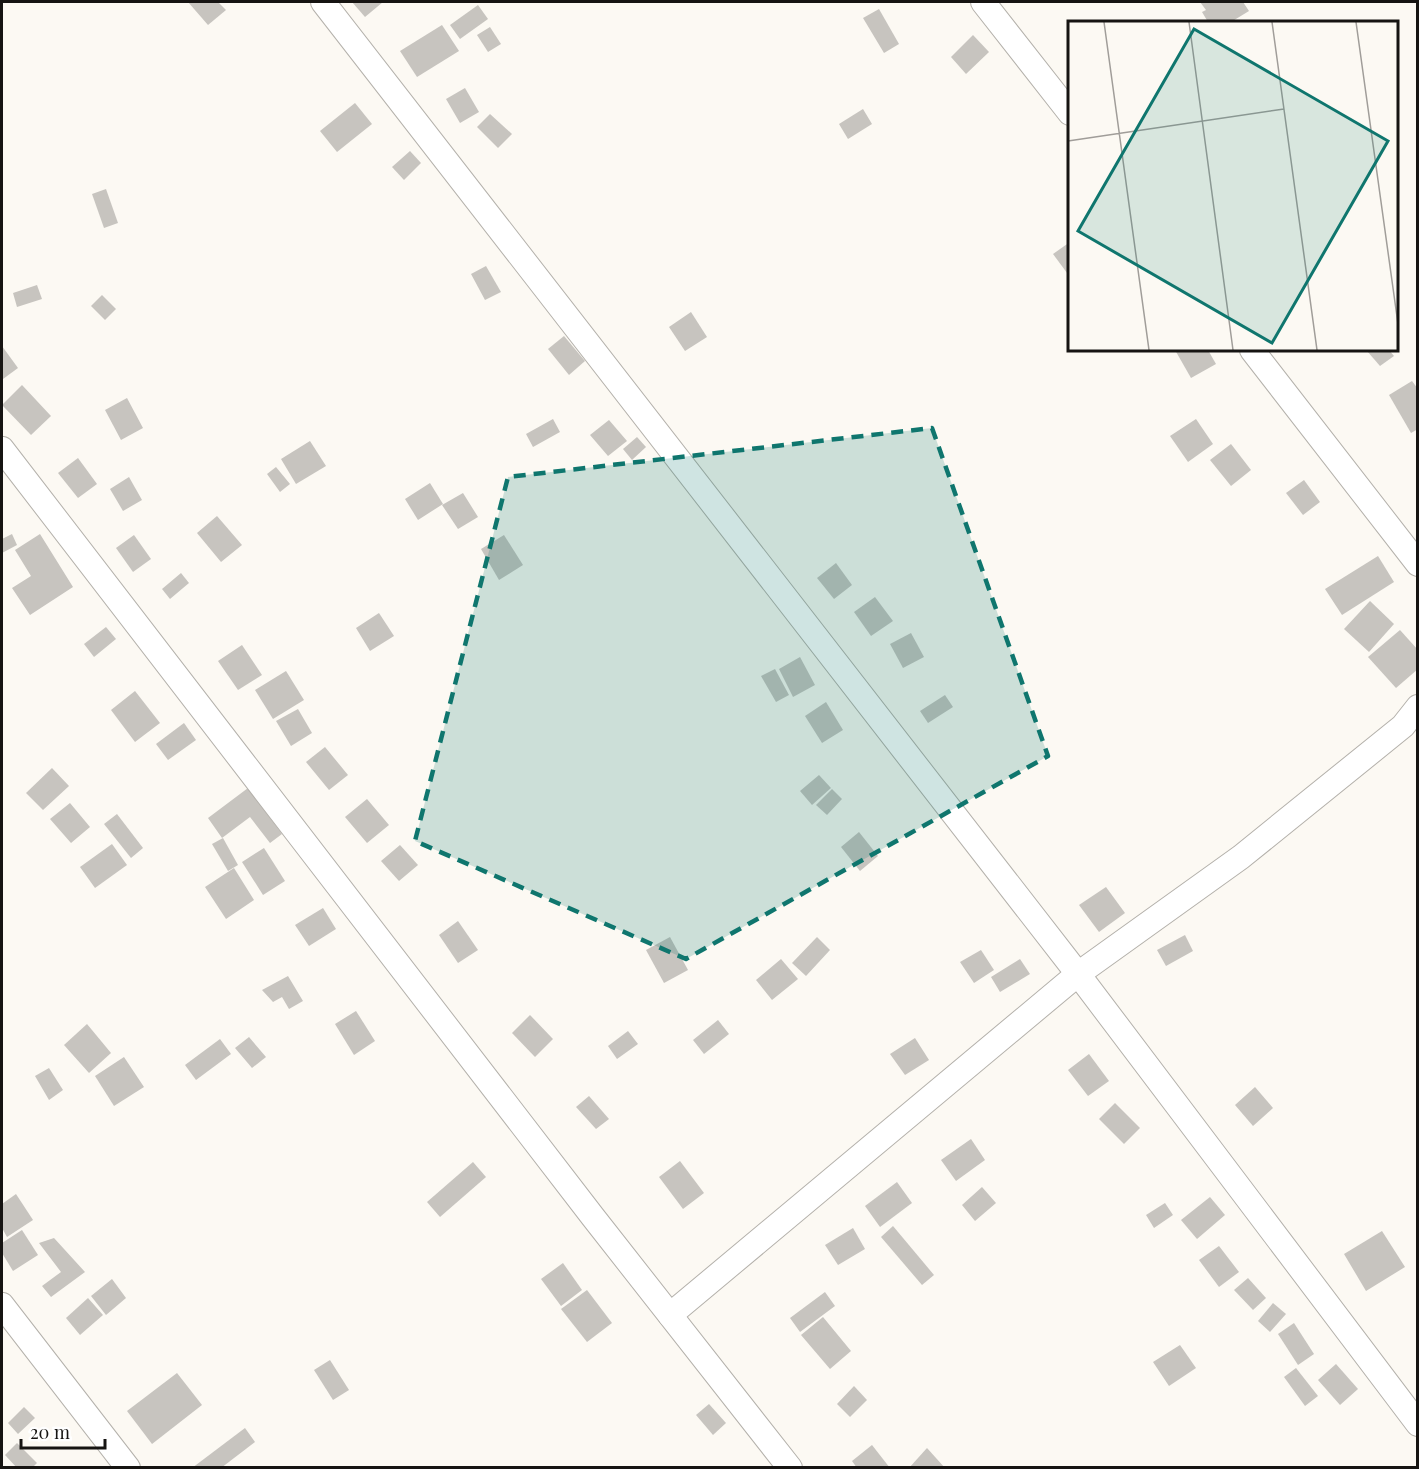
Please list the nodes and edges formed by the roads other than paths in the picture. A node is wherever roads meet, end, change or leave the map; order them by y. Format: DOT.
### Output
graph roads {
  1 [pos="323,2"];
  2 [pos="983,2"];
  3 [pos="1068,110"];
  4 [pos="1253,351"];
  5 [pos="2,448"];
  6 [pos="1418,564"];
  7 [pos="1418,708"];
  8 [pos="1078,974"];
  9 [pos="2,1305"];
  10 [pos="670,1315"];
  11 [pos="1418,1424"];
  12 [pos="128,1467"];
  13 [pos="790,1467"];
  1 -- 8 [label="street"];
  2 -- 3 [label="street"];
  4 -- 6 [label="street"];
  5 -- 10 [label="street"];
  7 -- 8 [label="street"];
  8 -- 10 [label="street"];
  8 -- 11 [label="street"];
  9 -- 12 [label="street"];
  10 -- 13 [label="street"];
}
